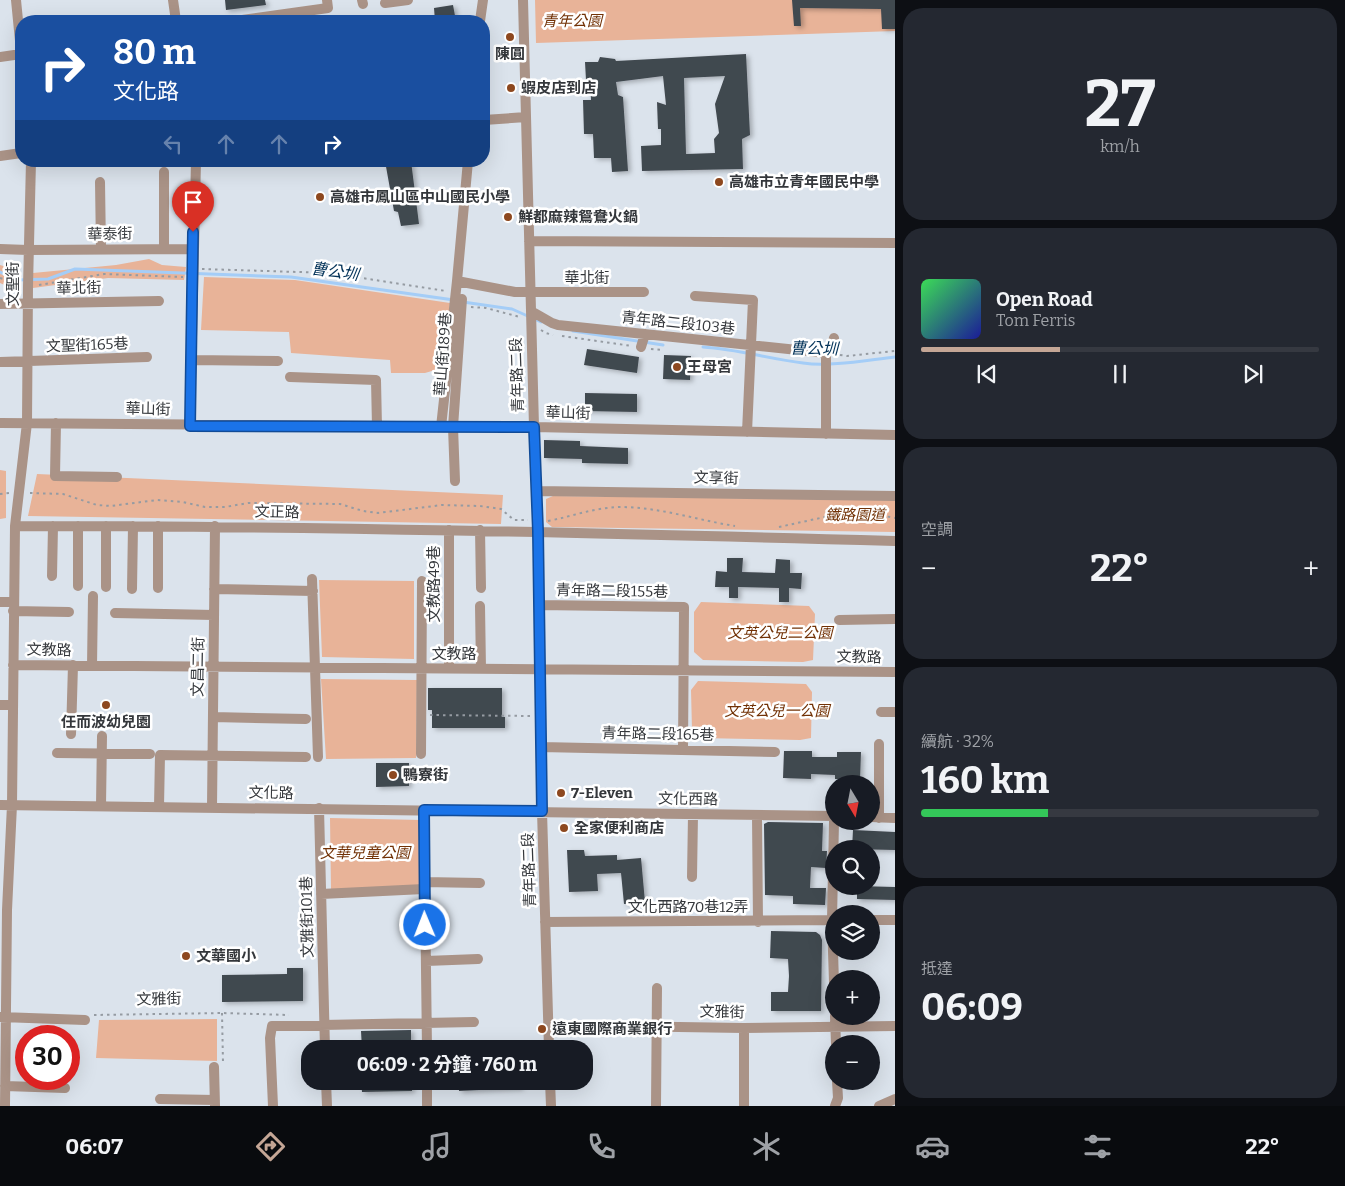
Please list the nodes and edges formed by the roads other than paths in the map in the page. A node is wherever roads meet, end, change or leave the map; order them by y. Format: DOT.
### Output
graph roads {
  1 [pos="16,0"];
  2 [pos="173,0"];
  3 [pos="327,0"];
  4 [pos="408,0"];
  5 [pos="482,0"];
  6 [pos="523,0"];
  7 [pos="385,3"];
  8 [pos="17,15"];
  9 [pos="175,15"];
  10 [pos="278,15"];
  11 [pos="481,15"];
  12 [pos="0,53"];
  13 [pos="15,53"];
  14 [pos="0,57"];
  15 [pos="526,117"];
  16 [pos="490,120"];
  17 [pos="15,154"];
  18 [pos="0,156"];
  19 [pos="31,167"];
  20 [pos="196,167"];
  21 [pos="468,167"];
  22 [pos="164,172"];
  23 [pos="100,182"];
  24 [pos="529,241"];
  25 [pos="895,242"];
  26 [pos="0,249"];
  27 [pos="101,249"];
  28 [pos="164,249"];
  29 [pos="193,249"];
  30 [pos="28,250"];
  31 [pos="460,282"];
  32 [pos="644,292"];
  33 [pos="530,293"];
  34 [pos="695,296"];
  35 [pos="459,300"];
  36 [pos="160,301"];
  37 [pos="0,304"];
  38 [pos="28,304"];
  39 [pos="531,311"];
  40 [pos="644,334"];
  41 [pos="834,338"];
  42 [pos="641,348"];
  43 [pos="751,351"];
  44 [pos="147,357"];
  45 [pos="191,360"];
  46 [pos="278,360"];
  47 [pos="826,360"];
  48 [pos="0,362"];
  49 [pos="28,362"];
  50 [pos="290,377"];
  51 [pos="0,423"];
  52 [pos="27,423"];
  53 [pos="56,423"];
  54 [pos="190,426"];
  55 [pos="378,427"];
  56 [pos="534,427"];
  57 [pos="441,428"];
  58 [pos="453,428"];
  59 [pos="747,432"];
  60 [pos="826,434"];
  61 [pos="895,435"];
  62 [pos="117,477"];
  63 [pos="454,480"];
  64 [pos="536,491"];
  65 [pos="895,496"];
  66 [pos="15,526"];
  67 [pos="53,526"];
  68 [pos="78,526"];
  69 [pos="106,526"];
  70 [pos="133,526"];
  71 [pos="158,526"];
  72 [pos="215,526"];
  73 [pos="449,530"];
  74 [pos="480,530"];
  75 [pos="538,531"];
  76 [pos="895,541"];
  77 [pos="52,576"];
  78 [pos="312,579"];
  79 [pos="422,581"];
  80 [pos="78,586"];
  81 [pos="106,587"];
  82 [pos="158,588"];
  83 [pos="481,588"];
  84 [pos="132,589"];
  85 [pos="214,589"];
  86 [pos="313,591"];
  87 [pos="93,596"];
  88 [pos="0,602"];
  89 [pos="539,605"];
  90 [pos="480,606"];
  91 [pos="14,607"];
  92 [pos="69,612"];
  93 [pos="115,613"];
  94 [pos="214,615"];
  95 [pos="895,619"];
  96 [pos="839,620"];
  97 [pos="13,665"];
  98 [pos="73,666"];
  99 [pos="92,666"];
  100 [pos="213,667"];
  101 [pos="315,668"];
  102 [pos="422,669"];
  103 [pos="450,669"];
  104 [pos="481,669"];
  105 [pos="540,669"];
  106 [pos="684,670"];
  107 [pos="895,672"];
  108 [pos="0,705"];
  109 [pos="13,705"];
  110 [pos="882,712"];
  111 [pos="895,712"];
  112 [pos="213,717"];
  113 [pos="306,718"];
  114 [pos="71,734"];
  115 [pos="102,736"];
  116 [pos="879,744"];
  117 [pos="541,747"];
  118 [pos="683,750"];
  119 [pos="775,752"];
  120 [pos="57,753"];
  121 [pos="102,753"];
  122 [pos="150,754"];
  123 [pos="421,754"];
  124 [pos="213,755"];
  125 [pos="306,757"];
  126 [pos="318,757"];
  127 [pos="877,775"];
  128 [pos="0,804"];
  129 [pos="12,805"];
  130 [pos="101,806"];
  131 [pos="160,807"];
  132 [pos="212,807"];
  133 [pos="319,808"];
  134 [pos="424,810"];
  135 [pos="542,811"];
  136 [pos="693,815"];
  137 [pos="757,816"];
  138 [pos="825,816"];
  139 [pos="880,818"];
  140 [pos="895,818"];
  141 [pos="834,830"];
  142 [pos="692,877"];
  143 [pos="480,883"];
  144 [pos="424,885"];
  145 [pos="321,894"];
  146 [pos="833,905"];
  147 [pos="4,910"];
  148 [pos="825,920"];
  149 [pos="880,920"];
  150 [pos="895,920"];
  151 [pos="545,922"];
  152 [pos="758,922"];
  153 [pos="478,959"];
  154 [pos="426,960"];
  155 [pos="657,988"];
  156 [pos="3,1017"];
  157 [pos="85,1020"];
  158 [pos="474,1022"];
  159 [pos="427,1024"];
  160 [pos="325,1025"];
  161 [pos="548,1025"];
  162 [pos="657,1026"];
  163 [pos="895,1026"];
  164 [pos="744,1028"];
  165 [pos="835,1028"];
  166 [pos="835,1035"];
  167 [pos="325,1040"];
  168 [pos="427,1040"];
  169 [pos="549,1040"];
  170 [pos="214,1067"];
  171 [pos="3,1074"];
  172 [pos="5,1086"];
  173 [pos="15,1086"];
  174 [pos="326,1090"];
  175 [pos="427,1090"];
  176 [pos="550,1090"];
  177 [pos="838,1090"];
  178 [pos="160,1099"];
  179 [pos="895,1099"];
  180 [pos="215,1103"];
  181 [pos="5,1106"];
  182 [pos="273,1106"];
  183 [pos="327,1106"];
  184 [pos="427,1106"];
  185 [pos="551,1106"];
  186 [pos="656,1106"];
  187 [pos="744,1106"];
  188 [pos="834,1106"];
  189 [pos="879,1106"];
  1 -- 8 [label="street"];
  2 -- 9 [label="street"];
  3 -- 10 [label="street"];
  4 -- 7 [label="street"];
  5 -- 11 [label="street"];
  6 -- 15 [label="street, 青年路二段"];
  12 -- 14 [label="street"];
  13 -- 14 [label="street"];
  15 -- 16 [label="street"];
  15 -- 24 [label="street, 青年路二段"];
  17 -- 18 [label="street"];
  19 -- 30 [label="street, 文聖街"];
  20 -- 29 [label="street"];
  21 -- 31 [label="street, 華山街189巷"];
  22 -- 28 [label="street"];
  23 -- 27 [label="street"];
  24 -- 25 [label="street"];
  24 -- 33 [label="street, 青年路二段"];
  26 -- 30 [label="street, 華泰街"];
  27 -- 28 [label="street, 華泰街"];
  27 -- 30 [label="street, 華泰街"];
  28 -- 29 [label="street, 華泰街"];
  29 -- 45 [label="street"];
  30 -- 38 [label="street, 文聖街"];
  31 -- 33 [label="street, 華北街"];
  31 -- 35 [label="street, 華山街189巷"];
  32 -- 33 [label="street, 華北街"];
  33 -- 39 [label="street, 青年路二段"];
  34 -- 43 [label="street"];
  35 -- 57 [label="street"];
  35 -- 58 [label="street, 華山街189巷"];
  36 -- 38 [label="street, 華北街"];
  37 -- 38 [label="street, 華北街"];
  38 -- 49 [label="street, 文聖街"];
  39 -- 40 [label="street, 青年路二段103巷"];
  39 -- 56 [label="street, 青年路二段"];
  40 -- 42 [label="street"];
  40 -- 43 [label="street, 青年路二段103巷"];
  41 -- 47 [label="street"];
  43 -- 47 [label="street, 青年路二段103巷"];
  43 -- 59 [label="street"];
  44 -- 49 [label="street, 文聖街165巷"];
  45 -- 46 [label="street"];
  45 -- 54 [label="street"];
  47 -- 60 [label="street"];
  48 -- 49 [label="street, 文聖街165巷"];
  49 -- 52 [label="street, 文聖街"];
  50 -- 55 [label="street"];
  51 -- 52 [label="street, 華山街"];
  52 -- 53 [label="street, 華山街"];
  52 -- 66 [label="street, 文聖街"];
  53 -- 54 [label="street, 華山街"];
  53 -- 62 [label="street"];
  54 -- 55 [label="street, 華山街"];
  55 -- 57 [label="street, 華山街"];
  56 -- 58 [label="street, 華山街"];
  56 -- 59 [label="street, 華山街"];
  56 -- 64 [label="street, 青年路二段"];
  57 -- 58 [label="street, 華山街"];
  58 -- 63 [label="street, 華山街189巷"];
  59 -- 60 [label="street, 華山街"];
  60 -- 61 [label="street, 華山街"];
  64 -- 65 [label="street, 文享街"];
  64 -- 75 [label="street, 青年路二段"];
  66 -- 67 [label="street, 文正路"];
  66 -- 91 [label="street, 文聖街"];
  67 -- 68 [label="street, 文正路"];
  67 -- 77 [label="street"];
  68 -- 69 [label="street, 文正路"];
  68 -- 80 [label="street"];
  69 -- 70 [label="street, 文正路"];
  69 -- 81 [label="street"];
  70 -- 71 [label="street, 文正路"];
  70 -- 84 [label="street"];
  71 -- 72 [label="street, 文正路"];
  71 -- 82 [label="street"];
  72 -- 73 [label="street, 文正路"];
  72 -- 85 [label="street, 文昌二街"];
  73 -- 74 [label="street, 文正路"];
  73 -- 103 [label="street, 文教路49巷"];
  74 -- 75 [label="street, 文正路"];
  74 -- 83 [label="street"];
  75 -- 76 [label="street"];
  75 -- 89 [label="street, 青年路二段"];
  78 -- 86 [label="street"];
  79 -- 102 [label="street"];
  85 -- 86 [label="street"];
  85 -- 94 [label="street, 文昌二街"];
  86 -- 101 [label="street"];
  87 -- 99 [label="street"];
  88 -- 91 [label="street"];
  89 -- 105 [label="street, 青年路二段"];
  89 -- 106 [label="street, 青年路二段155巷"];
  90 -- 104 [label="street"];
  91 -- 92 [label="street"];
  91 -- 97 [label="street, 文聖街"];
  93 -- 94 [label="street"];
  94 -- 100 [label="street, 文昌二街"];
  95 -- 96 [label="street"];
  97 -- 98 [label="street, 文教路"];
  97 -- 109 [label="street, 文聖街"];
  98 -- 99 [label="street, 文教路"];
  98 -- 114 [label="street"];
  99 -- 100 [label="street, 文教路"];
  100 -- 101 [label="street, 文教路"];
  100 -- 112 [label="street, 文昌二街"];
  101 -- 102 [label="street, 文教路"];
  101 -- 126 [label="street"];
  102 -- 103 [label="street, 文教路"];
  102 -- 123 [label="street"];
  103 -- 104 [label="street, 文教路"];
  104 -- 105 [label="street, 文教路"];
  105 -- 106 [label="street, 文教路"];
  105 -- 117 [label="street, 青年路二段"];
  106 -- 107 [label="street, 文教路"];
  106 -- 118 [label="street"];
  108 -- 109 [label="street"];
  109 -- 129 [label="street, 文聖街"];
  110 -- 111 [label="street"];
  112 -- 113 [label="street"];
  112 -- 124 [label="street, 文昌二街"];
  115 -- 121 [label="street"];
  116 -- 127 [label="street"];
  117 -- 118 [label="street, 青年路二段165巷"];
  117 -- 135 [label="street, 青年路二段"];
  118 -- 119 [label="street, 青年路二段165巷"];
  120 -- 121 [label="street"];
  121 -- 122 [label="street"];
  121 -- 130 [label="street"];
  124 -- 125 [label="street"];
  124 -- 131 [label="street"];
  124 -- 132 [label="street, 文昌二街"];
  128 -- 129 [label="street, 文化路"];
  129 -- 130 [label="street, 文化路"];
  129 -- 147 [label="street, 文聖街"];
  130 -- 131 [label="street, 文化路"];
  131 -- 132 [label="street, 文化路"];
  132 -- 133 [label="street, 文化路"];
  133 -- 134 [label="street, 文化路"];
  133 -- 145 [label="street, 文雅街101巷"];
  134 -- 135 [label="street, 文化路"];
  134 -- 144 [label="street"];
  135 -- 136 [label="street, 文化西路"];
  135 -- 151 [label="street, 青年路二段"];
  136 -- 137 [label="street, 文化西路"];
  136 -- 142 [label="street"];
  137 -- 138 [label="street, 文化西路"];
  137 -- 152 [label="street"];
  139 -- 140 [label="street"];
  141 -- 146 [label="street"];
  143 -- 144 [label="street"];
  144 -- 145 [label="street"];
  144 -- 154 [label="street"];
  145 -- 160 [label="street, 文雅街101巷"];
  147 -- 156 [label="street, 文聖街"];
  148 -- 152 [label="street, 文化西路70巷12弄"];
  149 -- 150 [label="street"];
  151 -- 152 [label="street, 文化西路70巷12弄"];
  151 -- 161 [label="street, 青年路二段"];
  153 -- 154 [label="street"];
  154 -- 159 [label="street"];
  155 -- 162 [label="street"];
  156 -- 157 [label="street"];
  156 -- 171 [label="street, 文聖街"];
  158 -- 159 [label="street"];
  159 -- 160 [label="street"];
  159 -- 168 [label="street"];
  160 -- 167 [label="street, 文雅街101巷"];
  160 -- 182 [label="street"];
  161 -- 162 [label="street, 文雅街"];
  161 -- 169 [label="street, 青年路二段"];
  162 -- 164 [label="street, 文雅街"];
  162 -- 186 [label="street"];
  163 -- 165 [label="street, 文雅街"];
  164 -- 165 [label="street, 文雅街"];
  164 -- 187 [label="street"];
  165 -- 166 [label="street"];
  170 -- 180 [label="street"];
  171 -- 172 [label="street, 文聖街"];
  172 -- 173 [label="street"];
  172 -- 181 [label="street, 文聖街"];
  174 -- 183 [label="street"];
  175 -- 184 [label="street"];
  176 -- 185 [label="street"];
  177 -- 188 [label="street"];
  178 -- 180 [label="street"];
  179 -- 189 [label="street"];
}
